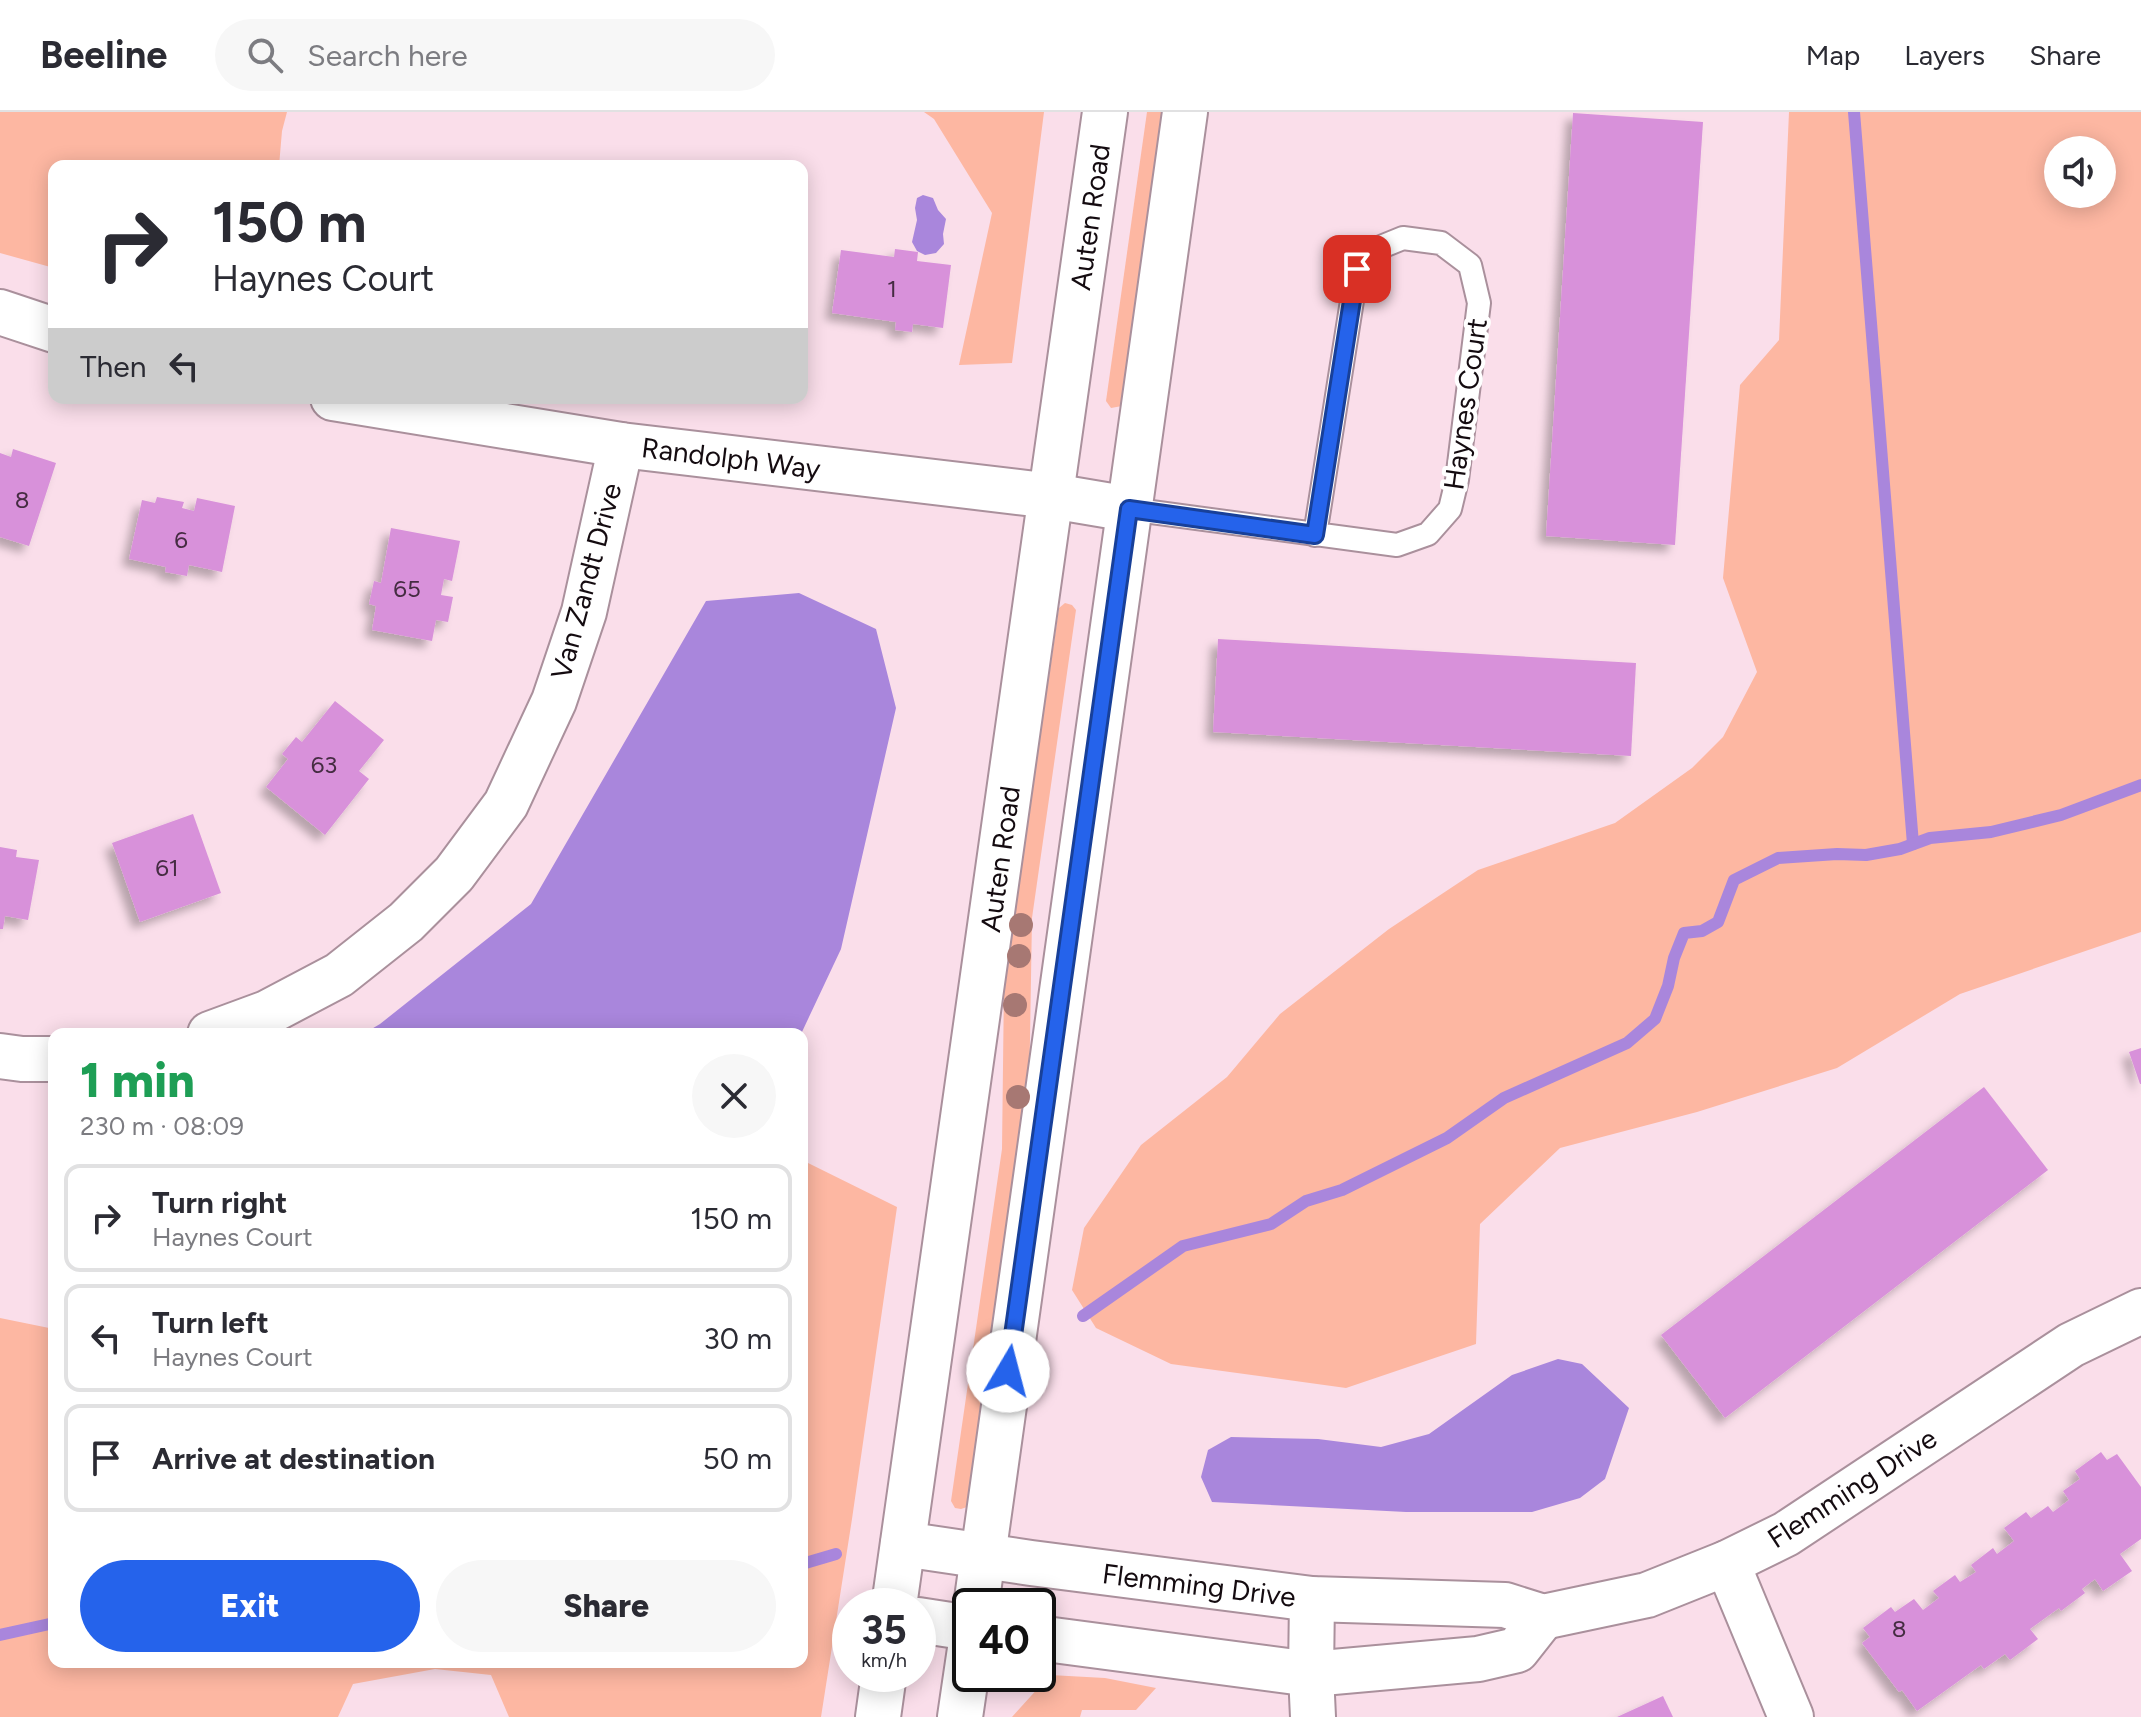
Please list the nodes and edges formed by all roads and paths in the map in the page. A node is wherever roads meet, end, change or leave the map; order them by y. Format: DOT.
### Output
graph roads {
  1 [pos="1105,112"];
  2 [pos="1185,112"];
  3 [pos="0,312"];
  4 [pos="48,328"];
  5 [pos="370,404"];
  6 [pos="621,445"];
  7 [pos="1052,496"];
  8 [pos="1129,509"];
  9 [pos="1315,535"];
  10 [pos="226,1028"];
  11 [pos="0,1056"];
  12 [pos="48,1059"];
  13 [pos="2141,1311"];
  14 [pos="903,1544"];
  15 [pos="983,1555"];
  16 [pos="1727,1563"];
  17 [pos="897,1588"];
  18 [pos="978,1588"];
  19 [pos="1312,1599"];
  20 [pos="1543,1617"];
  21 [pos="1056,1640"];
  22 [pos="1311,1674"];
  23 [pos="881,1692"];
  24 [pos="964,1692"];
  25 [pos="878,1717"];
  26 [pos="960,1717"];
  27 [pos="1313,1717"];
  28 [pos="1791,1717"];
  1 -- 7 [label="street, Auten Road"];
  2 -- 8 [label="street"];
  3 -- 4 [label="street"];
  5 -- 6 [label="street, Randolph Way"];
  6 -- 7 [label="street, Randolph Way"];
  6 -- 10 [label="street, Van Zandt Drive"];
  7 -- 8 [label="street, Randolph Way"];
  7 -- 14 [label="street, Auten Road"];
  8 -- 9 [label="lane, Haynes Court"];
  8 -- 15 [label="street"];
  9 -- 9 [label="lane, Haynes Court"];
  11 -- 12 [label="street"];
  13 -- 16 [label="street, Flemming Drive"];
  14 -- 15 [label="street, Flemming Drive"];
  14 -- 17 [label="street, Auten Road"];
  15 -- 18 [label="street"];
  15 -- 19 [label="street, Flemming Drive"];
  16 -- 20 [label="street, Flemming Drive"];
  16 -- 28 [label="street"];
  19 -- 20 [label="street, Flemming Drive"];
  19 -- 22 [label="street"];
  20 -- 22 [label="street"];
  21 -- 22 [label="street"];
  22 -- 27 [label="street"];
  23 -- 25 [label="street"];
  24 -- 26 [label="street"];
}
